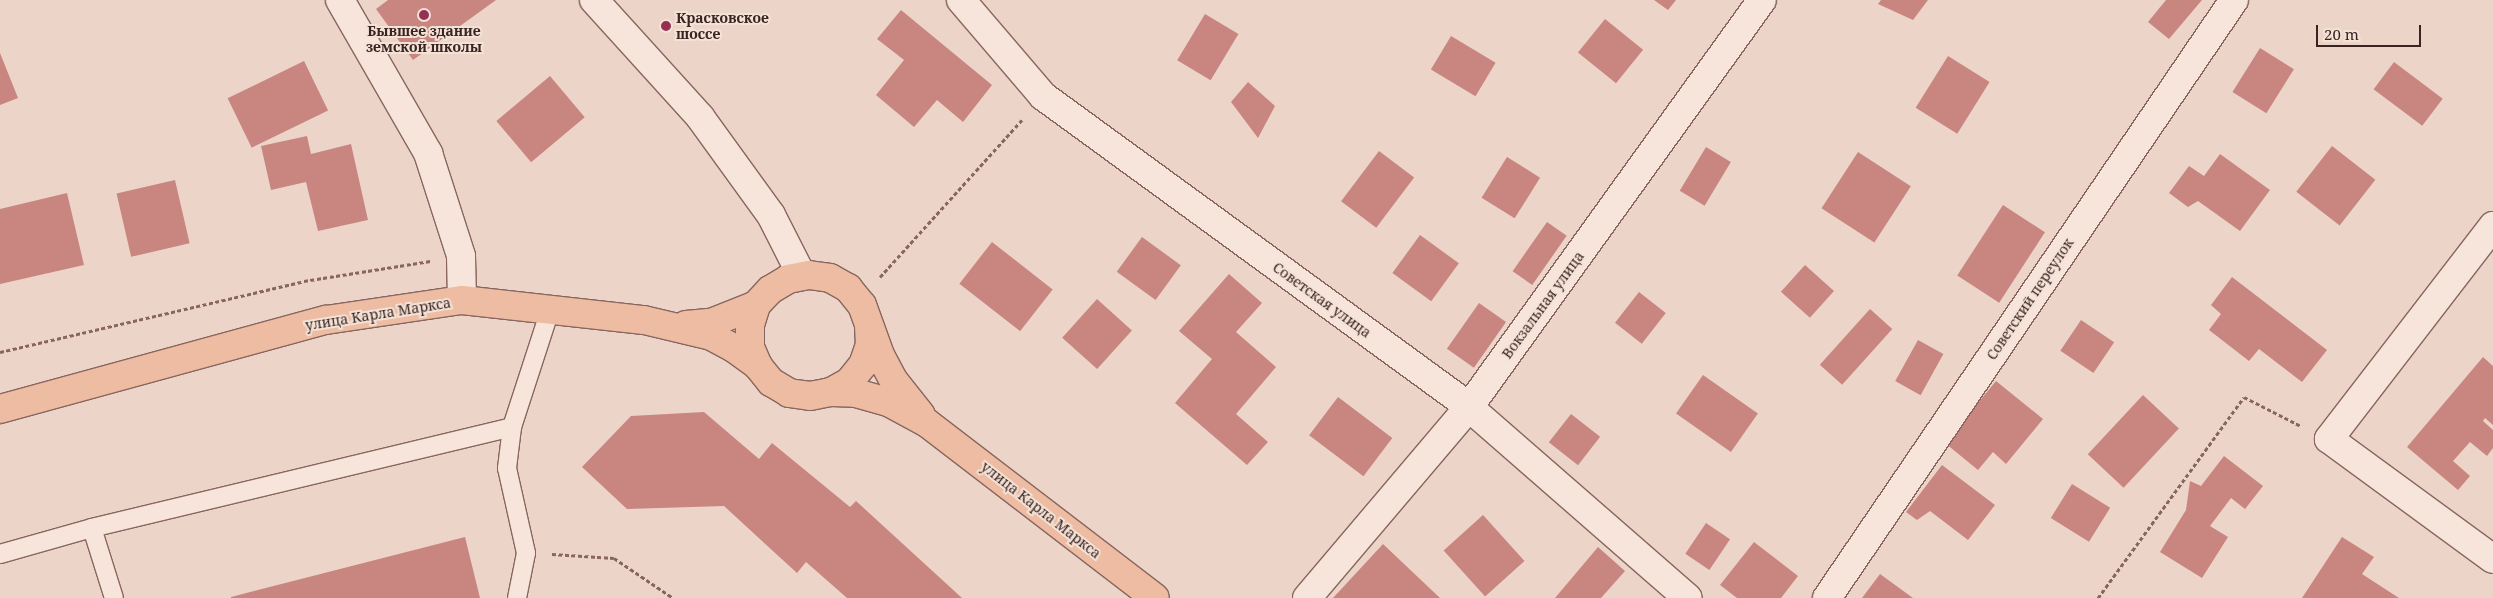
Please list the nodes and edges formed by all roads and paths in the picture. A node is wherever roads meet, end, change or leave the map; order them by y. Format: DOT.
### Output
graph roads {
  1 [pos="340,0"];
  2 [pos="594,0"];
  3 [pos="961,0"];
  4 [pos="1762,0"];
  5 [pos="2234,0"];
  6 [pos="1043,96"];
  7 [pos="2493,226"];
  8 [pos="461,256"];
  9 [pos="802,276"];
  10 [pos="880,277"];
  11 [pos="462,300"];
  12 [pos="756,306"];
  13 [pos="551,307"];
  14 [pos="870,325"];
  15 [pos="674,326"];
  16 [pos="0,352"];
  17 [pos="758,366"];
  18 [pos="831,392"];
  19 [pos="1469,408"];
  20 [pos="0,409"];
  21 [pos="926,422"];
  22 [pos="512,427"];
  23 [pos="2329,439"];
  24 [pos="92,528"];
  25 [pos="526,553"];
  26 [pos="0,554"];
  27 [pos="2493,559"];
  28 [pos="114,598"];
  29 [pos="517,598"];
  30 [pos="672,598"];
  31 [pos="1155,598"];
  32 [pos="1308,598"];
  33 [pos="1688,598"];
  34 [pos="1827,598"];
  35 [pos="2098,598"];
  1 -- 8 [label="street"];
  2 -- 9 [label="street"];
  3 -- 6 [label="street, Советская улица"];
  4 -- 19 [label="street, Вокзальная улица"];
  5 -- 34 [label="street, Советский переулок"];
  6 -- 10 [label="path"];
  6 -- 19 [label="street, Советская улица"];
  7 -- 23 [label="street"];
  8 -- 11 [label="street"];
  8 -- 16 [label="path"];
  9 -- 12 [label="main road, улица Карла Маркса"];
  9 -- 14 [label="main road, улица Карла Маркса"];
  11 -- 13 [label="main road, улица Карла Маркса"];
  11 -- 20 [label="main road, улица Карла Маркса"];
  12 -- 15 [label="main road, улица Карла Маркса"];
  12 -- 17 [label="main road, улица Карла Маркса"];
  13 -- 15 [label="main road, улица Карла Маркса"];
  13 -- 22 [label="lane"];
  14 -- 18 [label="main road, улица Карла Маркса"];
  14 -- 21 [label="main road, улица Карла Маркса"];
  15 -- 17 [label="main road, улица Карла Маркса"];
  17 -- 18 [label="main road, улица Карла Маркса"];
  18 -- 21 [label="main road, улица Карла Маркса"];
  19 -- 32 [label="street, Вокзальная улица"];
  19 -- 33 [label="street, Советская улица"];
  21 -- 31 [label="main road, улица Карла Маркса"];
  22 -- 24 [label="lane"];
  22 -- 25 [label="lane"];
  23 -- 27 [label="street"];
  23 -- 35 [label="path"];
  24 -- 26 [label="lane"];
  24 -- 28 [label="lane"];
  25 -- 29 [label="lane"];
  25 -- 30 [label="path"];
}
